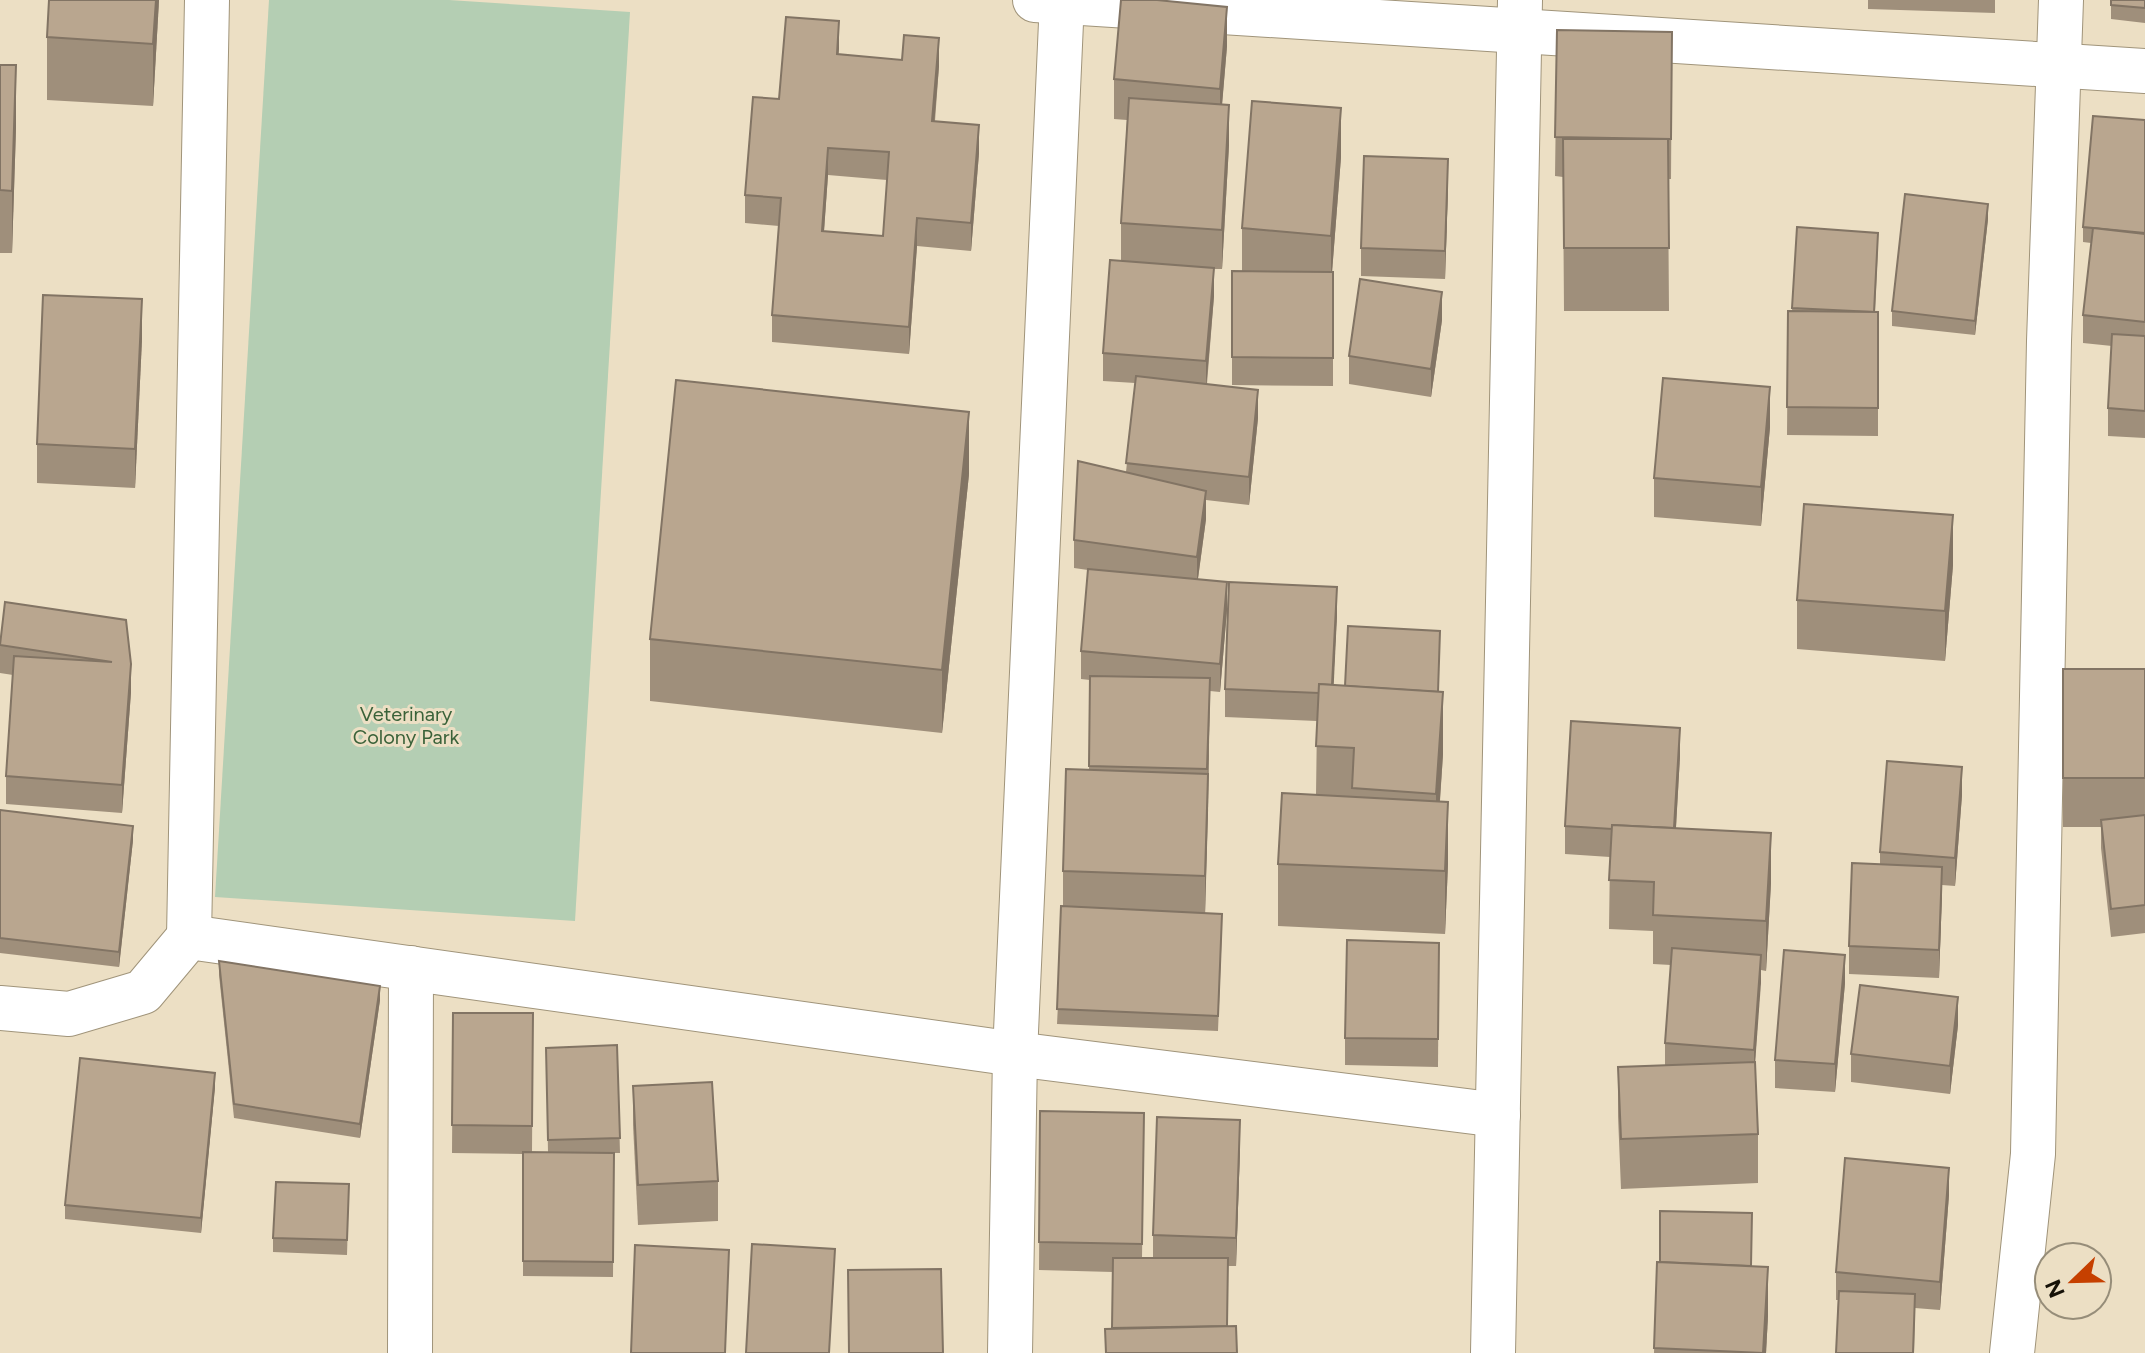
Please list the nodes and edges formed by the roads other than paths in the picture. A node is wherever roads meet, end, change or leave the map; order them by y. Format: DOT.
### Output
graph roads {
  1 [pos="207,0"];
  2 [pos="2061,0"];
  3 [pos="1053,1"];
  4 [pos="1519,16"];
  5 [pos="2059,64"];
  6 [pos="2145,71"];
  7 [pos="189,937"];
  8 [pos="411,968"];
  9 [pos="0,1008"];
  10 [pos="1015,1054"];
  11 [pos="1498,1115"];
  12 [pos="410,1353"];
  13 [pos="1010,1353"];
  14 [pos="1493,1353"];
  15 [pos="2012,1353"];
  1 -- 7 [label="street"];
  2 -- 5 [label="street"];
  3 -- 4 [label="street"];
  3 -- 10 [label="street"];
  4 -- 5 [label="street"];
  4 -- 11 [label="street"];
  5 -- 6 [label="street"];
  5 -- 15 [label="street"];
  7 -- 8 [label="street"];
  7 -- 9 [label="street"];
  8 -- 10 [label="street"];
  8 -- 12 [label="street"];
  10 -- 11 [label="street"];
  10 -- 13 [label="street"];
  11 -- 14 [label="street"];
}
